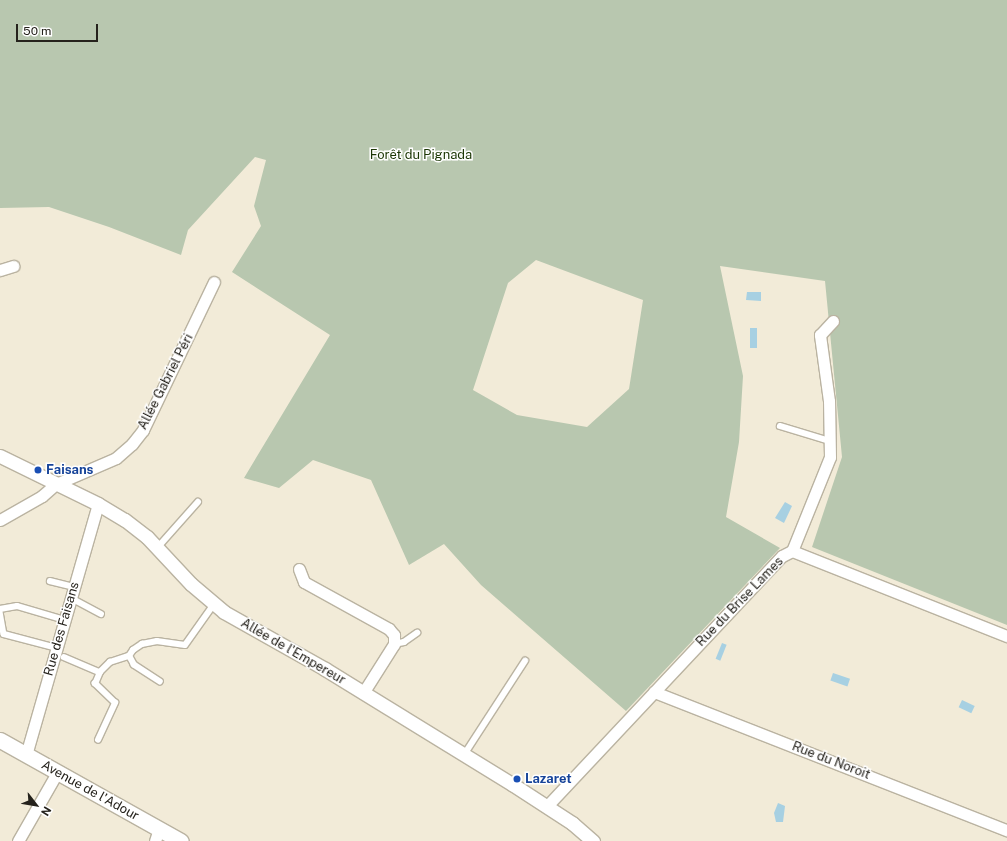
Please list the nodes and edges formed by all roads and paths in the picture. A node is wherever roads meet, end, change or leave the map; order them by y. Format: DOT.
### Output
graph roads {
  1 [pos="13,266"];
  2 [pos="0,270"];
  3 [pos="214,282"];
  4 [pos="833,321"];
  5 [pos="780,426"];
  6 [pos="830,441"];
  7 [pos="0,456"];
  8 [pos="56,484"];
  9 [pos="198,502"];
  10 [pos="98,504"];
  11 [pos="0,520"];
  12 [pos="158,547"];
  13 [pos="792,551"];
  14 [pos="299,569"];
  15 [pos="50,581"];
  16 [pos="74,587"];
  17 [pos="71,598"];
  18 [pos="214,604"];
  19 [pos="0,609"];
  20 [pos="0,612"];
  21 [pos="101,614"];
  22 [pos="65,620"];
  23 [pos="416,633"];
  24 [pos="1007,636"];
  25 [pos="394,644"];
  26 [pos="57,648"];
  27 [pos="130,656"];
  28 [pos="64,657"];
  29 [pos="525,661"];
  30 [pos="100,672"];
  31 [pos="160,682"];
  32 [pos="654,692"];
  33 [pos="363,693"];
  34 [pos="0,740"];
  35 [pos="98,740"];
  36 [pos="26,755"];
  37 [pos="464,755"];
  38 [pos="57,773"];
  39 [pos="547,806"];
  40 [pos="1007,830"];
  41 [pos="157,835"];
  42 [pos="18,841"];
  43 [pos="181,841"];
  44 [pos="593,841"];
  1 -- 2 [label="street"];
  3 -- 8 [label="street, Allée Gabriel Péri"];
  4 -- 6 [label="street"];
  5 -- 6 [label="lane"];
  6 -- 13 [label="street"];
  7 -- 8 [label="street, Allée de l'Empereur"];
  8 -- 10 [label="street, Allée de l'Empereur"];
  8 -- 11 [label="street, Allée Gabriel Péri"];
  9 -- 12 [label="lane"];
  10 -- 12 [label="street, Allée de l'Empereur"];
  10 -- 16 [label="street, Rue des Faisans"];
  12 -- 18 [label="street, Allée de l'Empereur"];
  13 -- 24 [label="street, Rue du Brise Lames"];
  13 -- 32 [label="street, Rue du Brise Lames"];
  14 -- 25 [label="street"];
  15 -- 16 [label="lane"];
  16 -- 17 [label="street, Rue des Faisans"];
  17 -- 21 [label="lane"];
  17 -- 22 [label="street, Rue des Faisans"];
  18 -- 27 [label="lane"];
  18 -- 33 [label="street, Allée de l'Empereur"];
  19 -- 22 [label="lane"];
  20 -- 26 [label="lane"];
  22 -- 26 [label="street, Rue des Faisans"];
  23 -- 25 [label="lane"];
  25 -- 33 [label="street"];
  26 -- 36 [label="street, Rue des Faisans"];
  27 -- 30 [label="lane"];
  27 -- 31 [label="lane"];
  28 -- 30 [label="lane"];
  29 -- 37 [label="lane"];
  30 -- 35 [label="lane"];
  32 -- 39 [label="street, Rue du Brise Lames"];
  32 -- 40 [label="street, Rue du Noroit"];
  33 -- 37 [label="street, Allée de l'Empereur"];
  34 -- 36 [label="main road, Avenue de l'Adour"];
  36 -- 38 [label="main road, Avenue de l'Adour"];
  37 -- 39 [label="street, Allée de l'Empereur"];
  38 -- 41 [label="main road, Avenue de l'Adour"];
  38 -- 42 [label="street"];
  39 -- 44 [label="street, Allée de l'Empereur"];
  41 -- 43 [label="main road, Avenue de l'Adour"];
}
